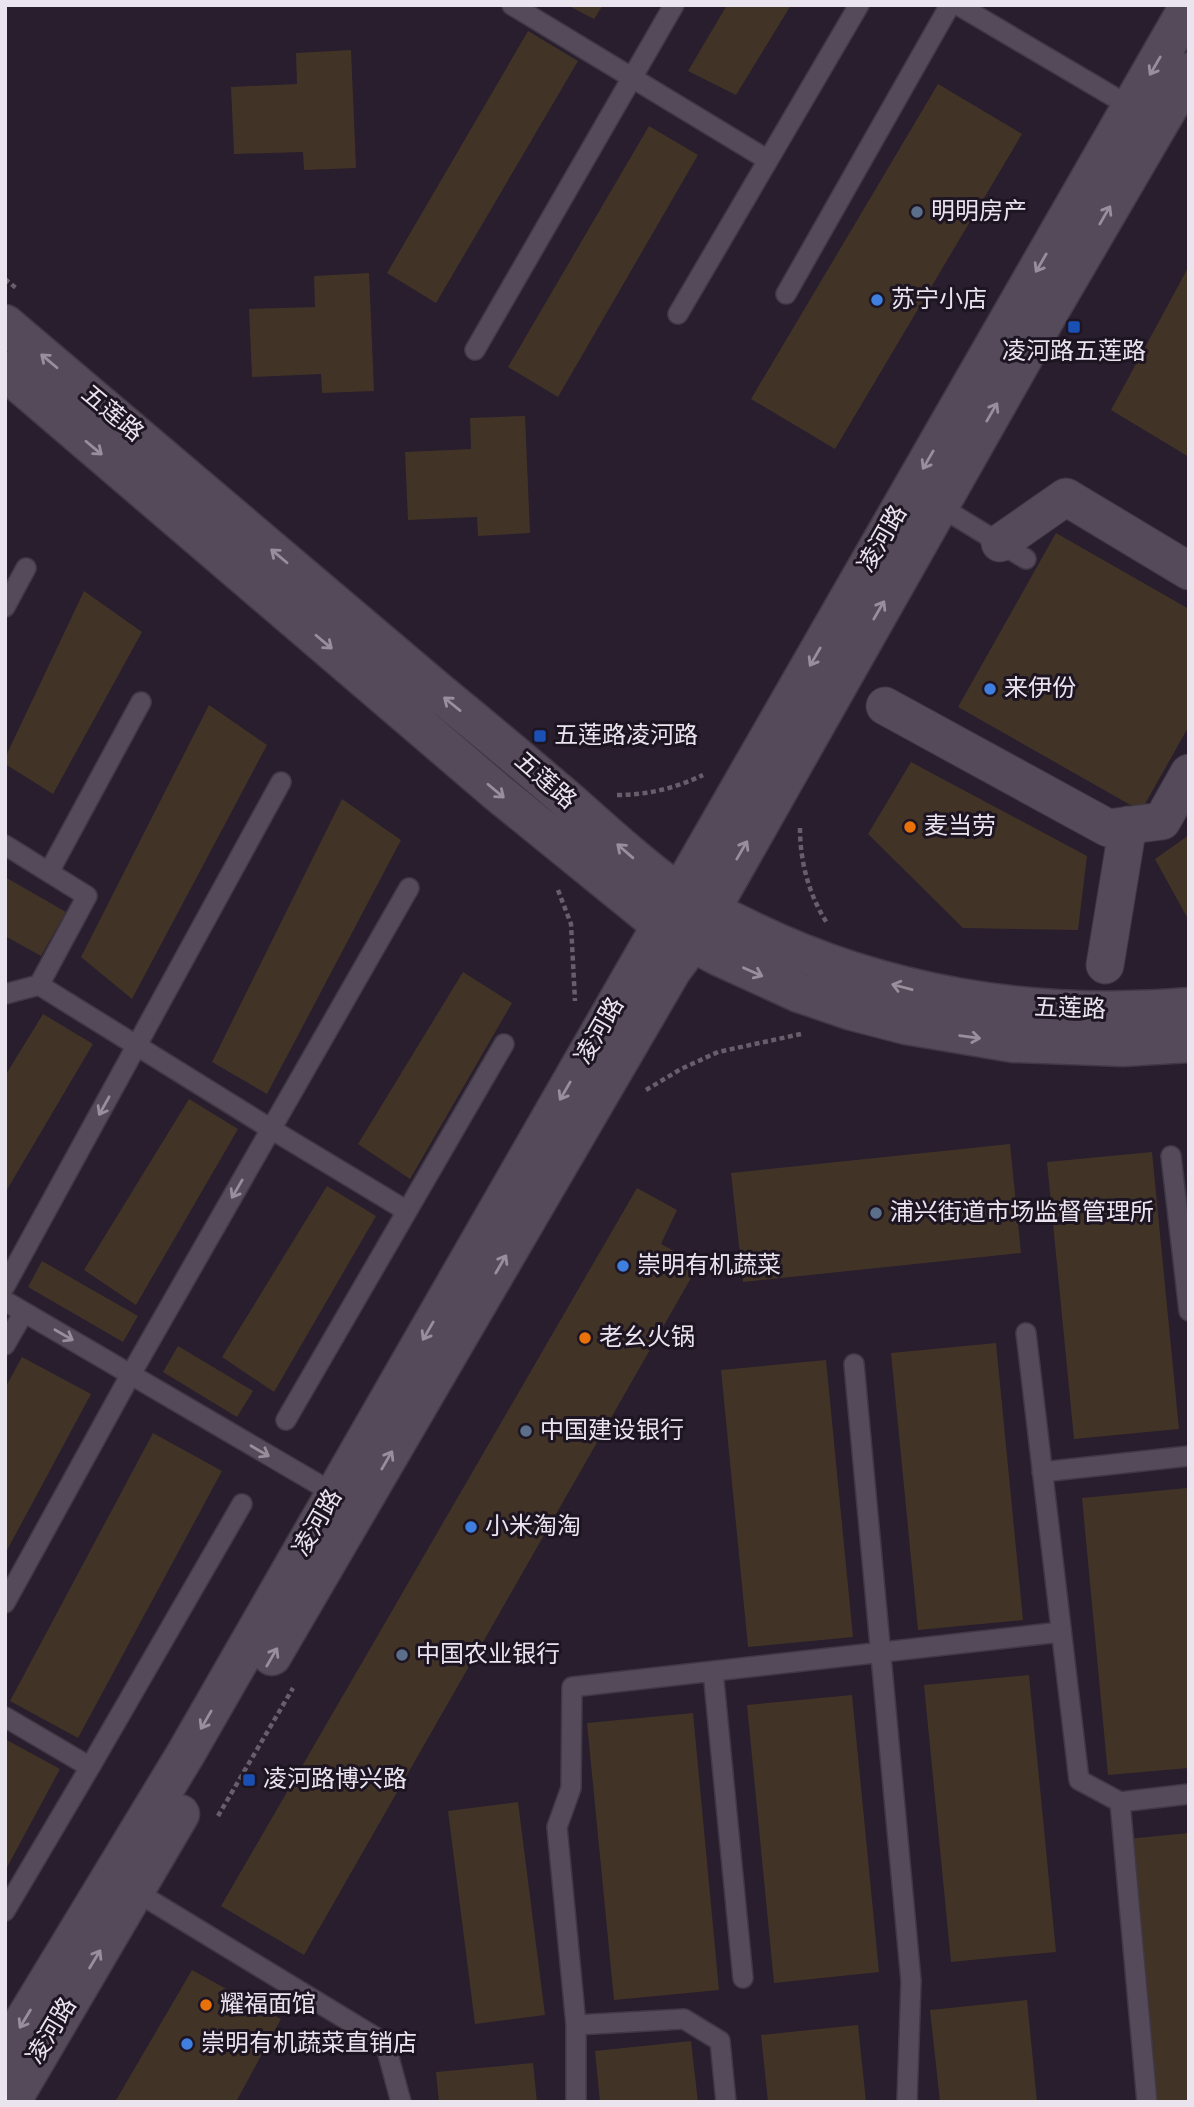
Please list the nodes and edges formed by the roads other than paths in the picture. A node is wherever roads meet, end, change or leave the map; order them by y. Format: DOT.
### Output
graph roads {
  1 [pos="512,5"];
  2 [pos="674,5"];
  3 [pos="859,5"];
  4 [pos="950,5"];
  5 [pos="958,5"];
  6 [pos="1189,6"];
  7 [pos="1189,72"];
  8 [pos="632,78"];
  9 [pos="1131,107"];
  10 [pos="768,160"];
  11 [pos="786,294"];
  12 [pos="15,310"];
  13 [pos="678,314"];
  14 [pos="475,350"];
  15 [pos="5,371"];
  16 [pos="939,506"];
  17 [pos="1013,551"];
  18 [pos="26,568"];
  19 [pos="1189,571"];
  20 [pos="5,607"];
  21 [pos="141,702"];
  22 [pos="884,706"];
  23 [pos="1189,773"];
  24 [pos="281,782"];
  25 [pos="1128,825"];
  26 [pos="5,845"];
  27 [pos="49,872"];
  28 [pos="409,888"];
  29 [pos="685,918"];
  30 [pos="1105,965"];
  31 [pos="39,985"];
  32 [pos="5,994"];
  33 [pos="1189,1007"];
  34 [pos="1189,1043"];
  35 [pos="504,1044"];
  36 [pos="137,1046"];
  37 [pos="271,1129"];
  38 [pos="1171,1156"];
  39 [pos="407,1211"];
  40 [pos="5,1286"];
  41 [pos="5,1301"];
  42 [pos="1189,1311"];
  43 [pos="24,1312"];
  44 [pos="1026,1333"];
  45 [pos="5,1345"];
  46 [pos="854,1364"];
  47 [pos="131,1374"];
  48 [pos="286,1420"];
  49 [pos="1189,1456"];
  50 [pos="1042,1472"];
  51 [pos="335,1494"];
  52 [pos="242,1504"];
  53 [pos="5,1603"];
  54 [pos="1061,1632"];
  55 [pos="881,1652"];
  56 [pos="713,1671"];
  57 [pos="5,1717"];
  58 [pos="90,1767"];
  59 [pos="1189,1794"];
  60 [pos="1120,1802"];
  61 [pos="135,1891"];
  62 [pos="5,1911"];
  63 [pos="743,1978"];
  64 [pos="576,2025"];
  65 [pos="5,2052"];
  66 [pos="10,2102"];
  67 [pos="401,2102"];
  68 [pos="576,2102"];
  69 [pos="726,2102"];
  70 [pos="907,2102"];
  71 [pos="1147,2102"];
  1 -- 8 [label="lane"];
  2 -- 8 [label="lane"];
  3 -- 10 [label="lane"];
  4 -- 11 [label="lane"];
  5 -- 9 [label="lane"];
  6 -- 9 [label="street, 凌河路, one-way"];
  16 -- 7 [label="street, 凌河路, one-way"];
  8 -- 10 [label="lane"];
  8 -- 14 [label="lane"];
  9 -- 29 [label="street, 凌河路, one-way"];
  10 -- 13 [label="lane"];
  29 -- 12 [label="street, 五莲路, one-way"];
  15 -- 29 [label="street, 五莲路, one-way"];
  16 -- 17 [label="lane"];
  29 -- 16 [label="street, 凌河路, one-way"];
  17 -- 19 [label="street"];
  18 -- 20 [label="lane"];
  21 -- 27 [label="lane"];
  22 -- 25 [label="street"];
  23 -- 25 [label="street"];
  24 -- 36 [label="lane"];
  25 -- 30 [label="street"];
  26 -- 27 [label="lane"];
  27 -- 31 [label="lane"];
  28 -- 37 [label="lane"];
  33 -- 29 [label="street, 五莲路, one-way"];
  29 -- 34 [label="street, 五莲路, one-way"];
  29 -- 51 [label="street, 凌河路, one-way"];
  61 -- 29 [label="street, 凌河路, one-way"];
  31 -- 32 [label="lane"];
  31 -- 36 [label="lane"];
  35 -- 39 [label="lane"];
  36 -- 37 [label="lane"];
  36 -- 40 [label="lane, one-way"];
  37 -- 39 [label="lane"];
  37 -- 47 [label="lane, one-way"];
  38 -- 42 [label="lane"];
  39 -- 48 [label="lane"];
  41 -- 43 [label="lane"];
  43 -- 45 [label="lane"];
  43 -- 47 [label="lane, one-way"];
  44 -- 50 [label="lane"];
  46 -- 55 [label="lane"];
  47 -- 51 [label="lane, one-way"];
  47 -- 53 [label="lane"];
  49 -- 50 [label="lane"];
  50 -- 54 [label="lane"];
  51 -- 65 [label="street, 凌河路, one-way"];
  52 -- 58 [label="lane"];
  54 -- 55 [label="lane"];
  54 -- 60 [label="lane"];
  55 -- 56 [label="lane"];
  55 -- 70 [label="lane"];
  56 -- 63 [label="lane"];
  56 -- 64 [label="lane"];
  57 -- 58 [label="lane"];
  58 -- 62 [label="lane"];
  59 -- 60 [label="lane"];
  60 -- 71 [label="lane"];
  66 -- 61 [label="street, 凌河路, one-way"];
  61 -- 67 [label="lane"];
  64 -- 68 [label="lane"];
  64 -- 69 [label="lane"];
}
